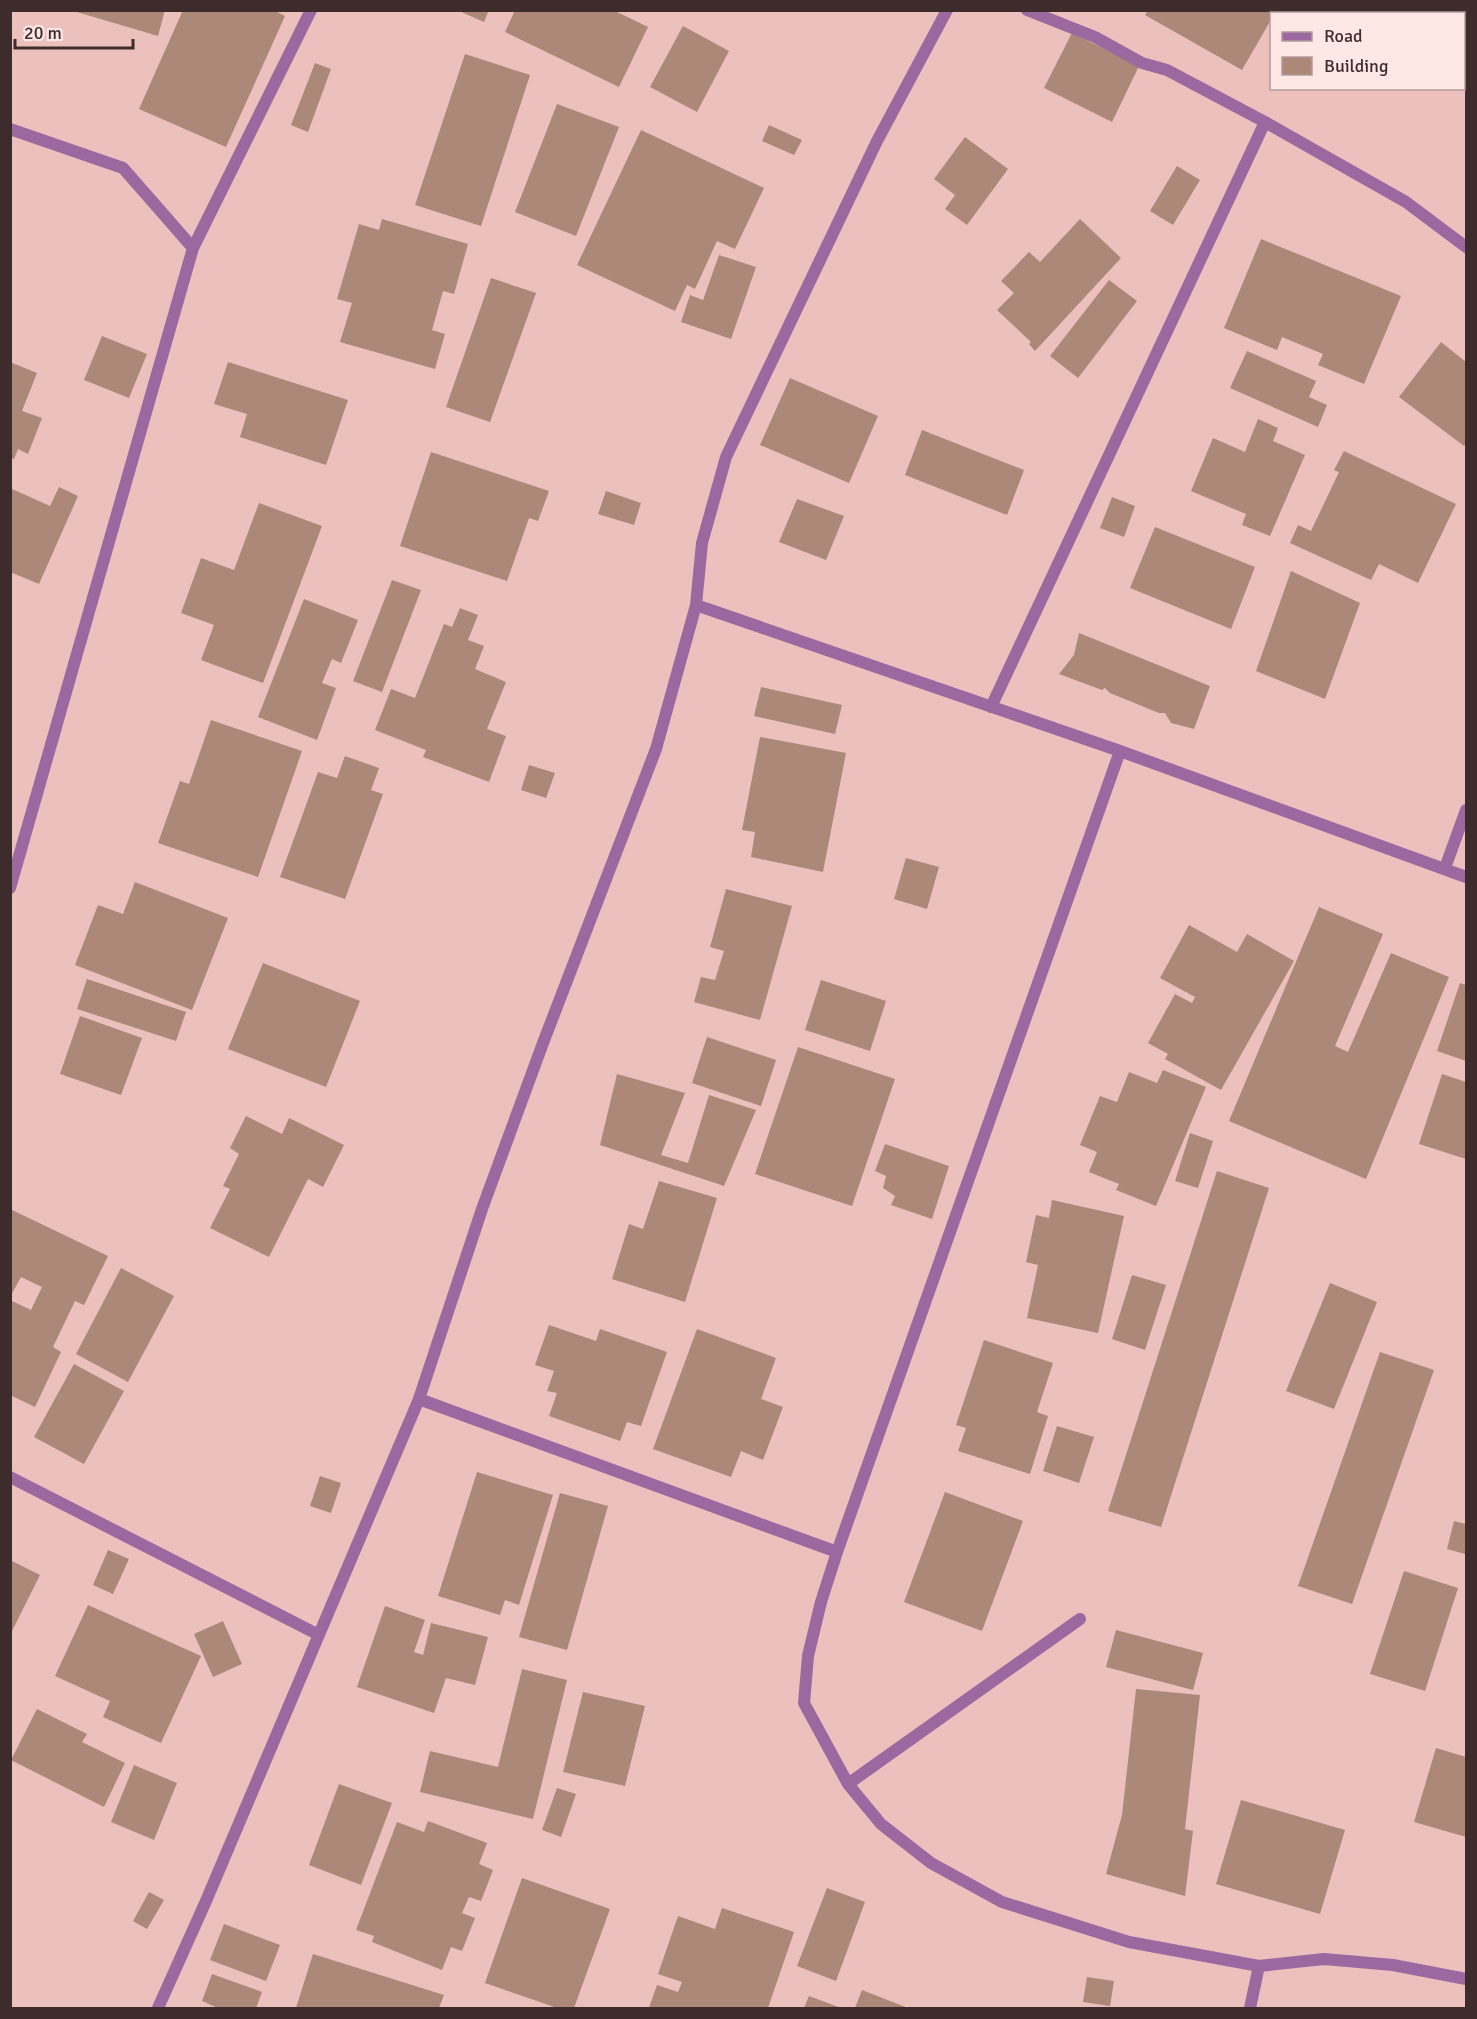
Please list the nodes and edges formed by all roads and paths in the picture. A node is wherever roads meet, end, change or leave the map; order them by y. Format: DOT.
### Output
graph roads {
  1 [pos="311,10"];
  2 [pos="947,10"];
  3 [pos="1027,10"];
  4 [pos="1265,122"];
  5 [pos="10,129"];
  6 [pos="1467,247"];
  7 [pos="193,248"];
  8 [pos="696,605"];
  9 [pos="991,707"];
  10 [pos="1120,752"];
  11 [pos="1467,810"];
  12 [pos="1445,868"];
  13 [pos="1467,877"];
  14 [pos="12,881"];
  15 [pos="419,1399"];
  16 [pos="10,1478"];
  17 [pos="837,1552"];
  18 [pos="1080,1619"];
  19 [pos="319,1635"];
  20 [pos="848,1784"];
  21 [pos="1259,1966"];
  22 [pos="1467,1979"];
  23 [pos="158,2008"];
  24 [pos="1250,2008"];
  1 -- 7 [label="street"];
  2 -- 8 [label="street"];
  3 -- 4 [label="street"];
  4 -- 6 [label="street"];
  4 -- 9 [label="street"];
  5 -- 7 [label="street"];
  7 -- 14 [label="street"];
  8 -- 9 [label="street"];
  8 -- 15 [label="street"];
  9 -- 10 [label="street"];
  10 -- 12 [label="street"];
  10 -- 17 [label="street"];
  11 -- 12 [label="street"];
  12 -- 13 [label="street"];
  15 -- 17 [label="street"];
  15 -- 19 [label="street"];
  16 -- 19 [label="street"];
  17 -- 20 [label="street"];
  18 -- 20 [label="street"];
  19 -- 23 [label="street"];
  20 -- 21 [label="street"];
  21 -- 22 [label="street"];
  21 -- 24 [label="street"];
}
